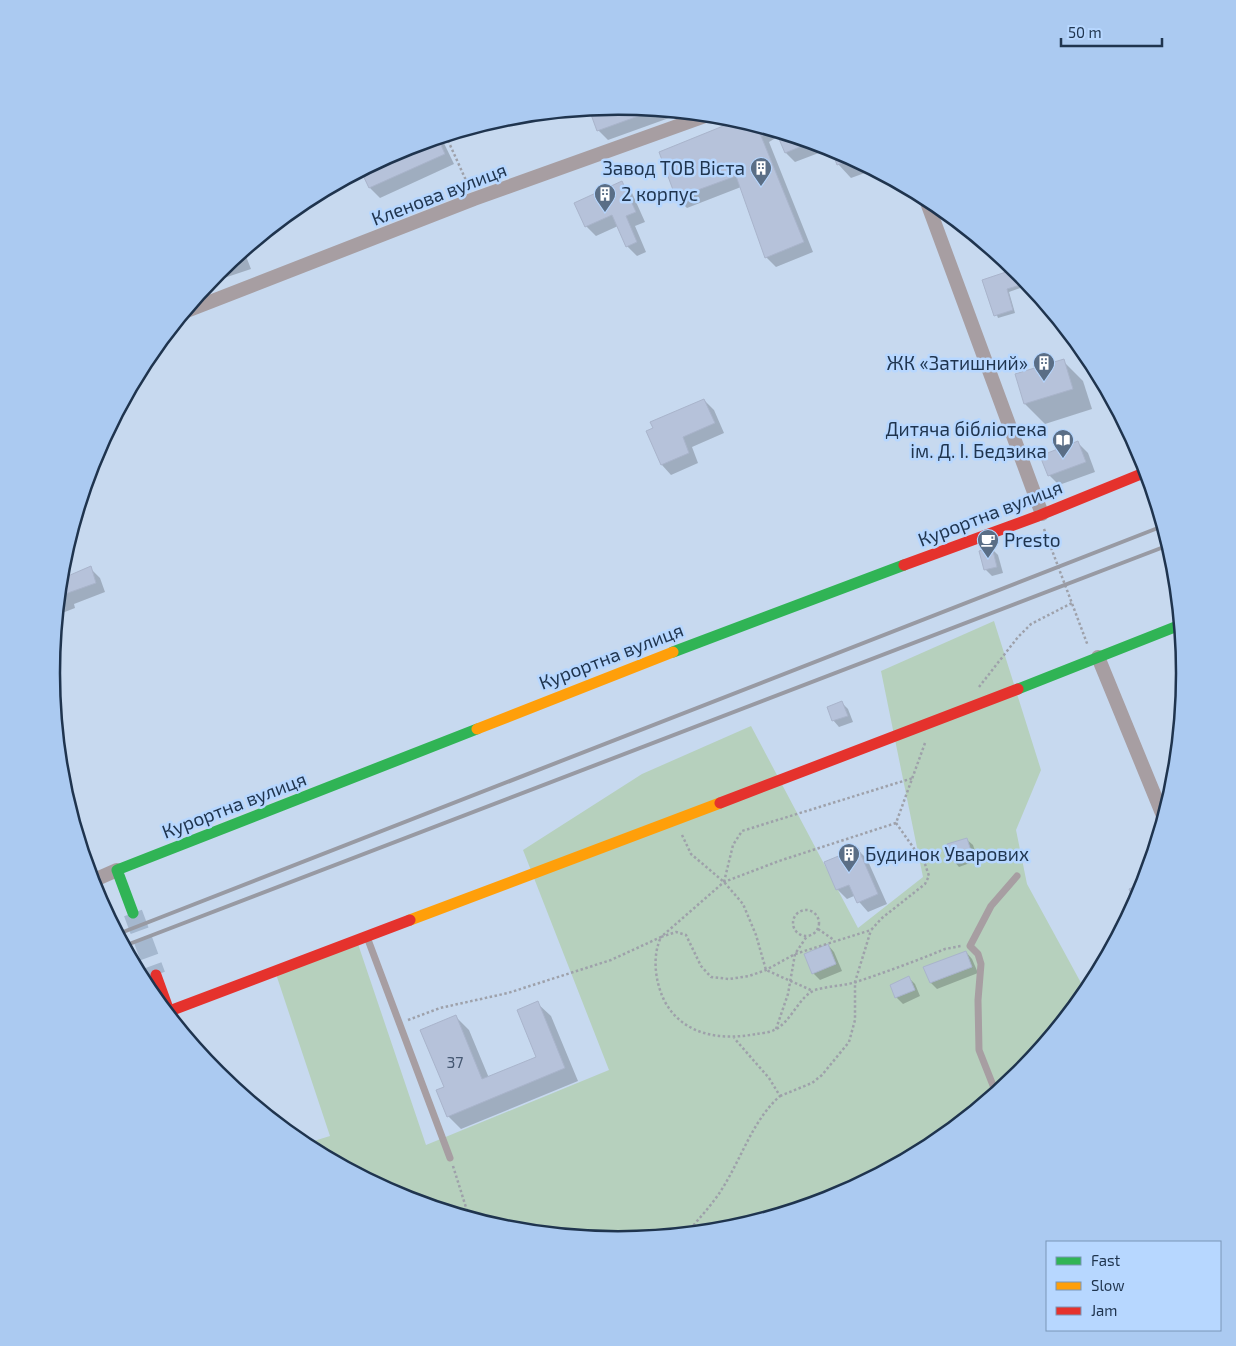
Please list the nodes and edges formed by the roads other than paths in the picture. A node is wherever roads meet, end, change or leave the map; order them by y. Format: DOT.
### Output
graph roads {
  1 [pos="693,120"];
  2 [pos="930,210"];
  3 [pos="196,307"];
  4 [pos="1139,475"];
  5 [pos="1040,515"];
  6 [pos="1174,626"];
  7 [pos="1096,658"];
  8 [pos="1159,807"];
  9 [pos="117,870"];
  10 [pos="1017,876"];
  11 [pos="99,878"];
  12 [pos="133,913"];
  13 [pos="367,936"];
  14 [pos="156,975"];
  15 [pos="163,995"];
  16 [pos="173,1010"];
  17 [pos="993,1086"];
  18 [pos="450,1158"];
  1 -- 3 [label="street, Кленова вулиця"];
  2 -- 5 [label="street"];
  4 -- 5 [label="street, Курортна вулиця"];
  5 -- 9 [label="street, Курортна вулиця"];
  6 -- 7 [label="street"];
  7 -- 8 [label="street"];
  7 -- 13 [label="street"];
  9 -- 11 [label="street, Курортна вулиця"];
  9 -- 12 [label="street"];
  10 -- 17 [label="lane"];
  13 -- 16 [label="street"];
  13 -- 18 [label="lane"];
  14 -- 15 [label="street"];
}
